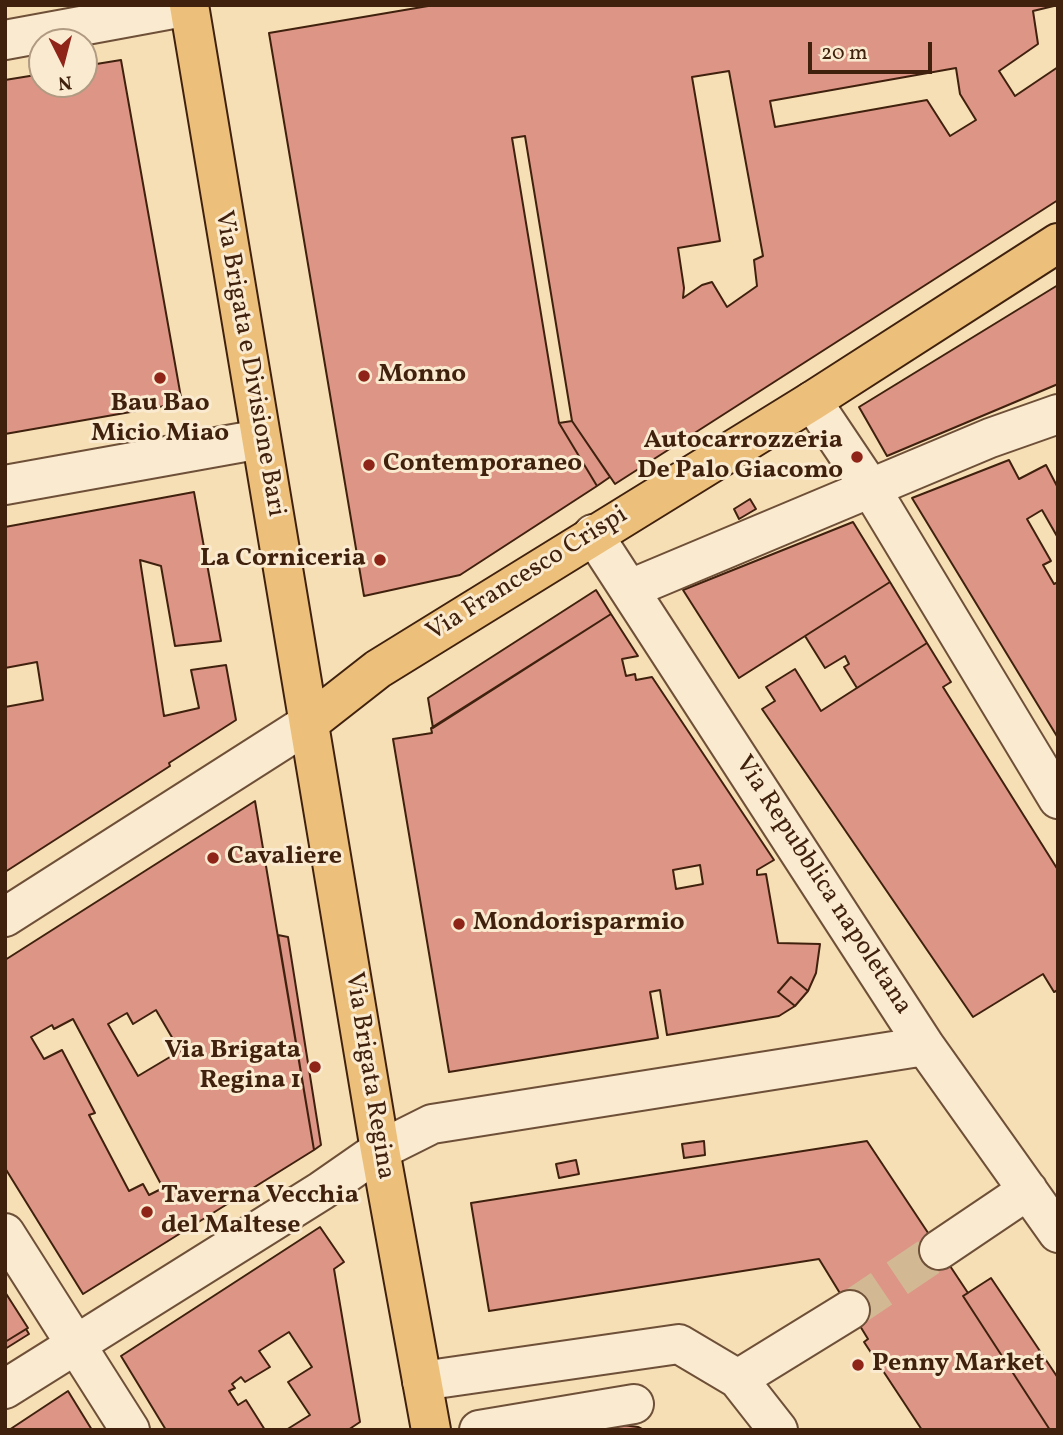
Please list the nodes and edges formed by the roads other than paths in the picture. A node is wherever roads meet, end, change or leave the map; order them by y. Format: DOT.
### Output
graph roads {
  1 [pos="189,5"];
  2 [pos="5,40"];
  3 [pos="1058,243"];
  4 [pos="812,401"];
  5 [pos="1058,414"];
  6 [pos="261,439"];
  7 [pos="5,485"];
  8 [pos="871,489"];
  9 [pos="593,534"];
  10 [pos="630,589"];
  11 [pos="310,723"];
  12 [pos="1058,799"];
  13 [pos="5,917"];
  14 [pos="925,1046"];
  15 [pos="380,1150"];
  16 [pos="1028,1190"];
  17 [pos="5,1233"];
  18 [pos="1058,1233"];
  19 [pos="939,1250"];
  20 [pos="850,1310"];
  21 [pos="75,1345"];
  22 [pos="738,1379"];
  23 [pos="422,1381"];
  24 [pos="5,1389"];
  25 [pos="634,1404"];
  26 [pos="130,1430"];
  27 [pos="431,1430"];
  28 [pos="479,1430"];
  29 [pos="778,1430"];
  1 -- 2 [label="street"];
  1 -- 6 [label="main road, Via Brigata e Divisione Bari"];
  3 -- 4 [label="main road, Via Francesco Crispi"];
  4 -- 8 [label="street"];
  4 -- 9 [label="main road, Via Francesco Crispi"];
  5 -- 8 [label="street"];
  6 -- 7 [label="street"];
  6 -- 11 [label="main road, Via Brigata e Divisione Bari"];
  8 -- 10 [label="street"];
  8 -- 12 [label="street"];
  9 -- 10 [label="street, Via Repubblica napoletana"];
  9 -- 11 [label="main road, Via Francesco Crispi"];
  10 -- 14 [label="street, Via Repubblica napoletana"];
  11 -- 13 [label="street, Via Francesco Crispi"];
  11 -- 15 [label="main road, Via Brigata Regina"];
  14 -- 15 [label="street"];
  14 -- 16 [label="street, Via Repubblica napoletana"];
  15 -- 21 [label="street"];
  15 -- 23 [label="main road, Via Brigata Regina"];
  16 -- 18 [label="street, Via Repubblica napoletana"];
  16 -- 19 [label="street"];
  17 -- 21 [label="street"];
  20 -- 22 [label="street"];
  21 -- 24 [label="street"];
  21 -- 26 [label="street"];
  22 -- 23 [label="street"];
  22 -- 29 [label="street"];
  23 -- 27 [label="main road, Via Brigata Regina"];
  25 -- 28 [label="street"];
}
